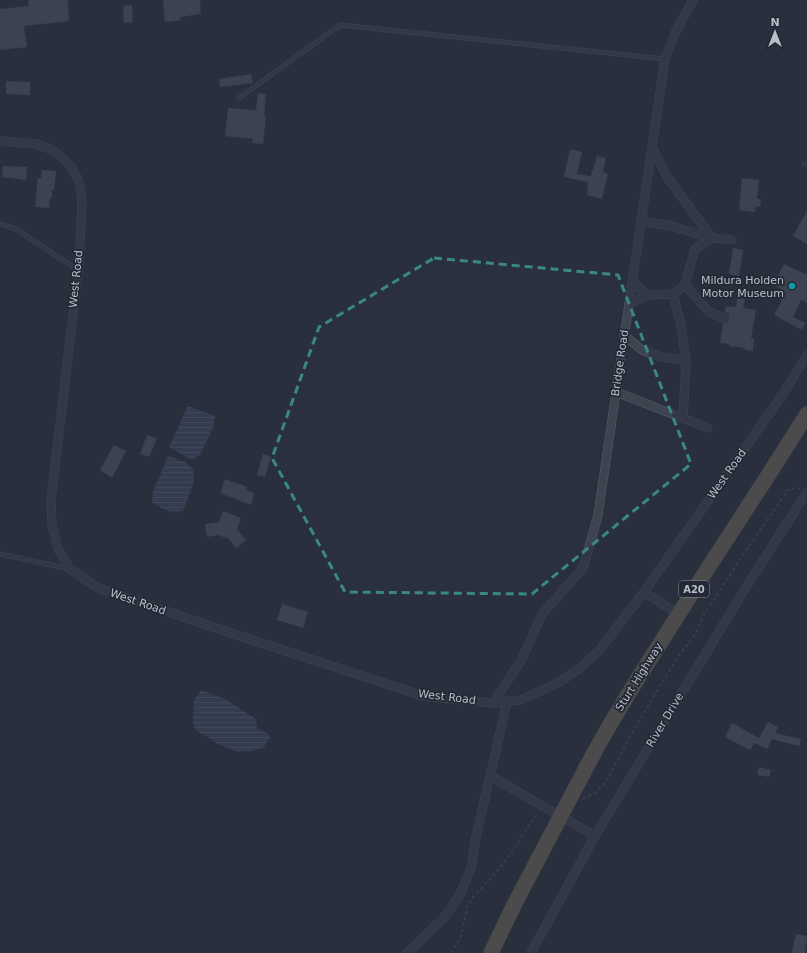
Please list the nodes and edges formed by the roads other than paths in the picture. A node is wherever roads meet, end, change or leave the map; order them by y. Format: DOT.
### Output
graph roads {
  1 [pos="693,0"];
  2 [pos="665,59"];
  3 [pos="238,98"];
  4 [pos="0,141"];
  5 [pos="652,147"];
  6 [pos="641,221"];
  7 [pos="0,224"];
  8 [pos="712,238"];
  9 [pos="732,240"];
  10 [pos="78,270"];
  11 [pos="632,282"];
  12 [pos="685,285"];
  13 [pos="673,294"];
  14 [pos="648,295"];
  15 [pos="629,304"];
  16 [pos="724,318"];
  17 [pos="624,335"];
  18 [pos="807,355"];
  19 [pos="686,362"];
  20 [pos="616,392"];
  21 [pos="682,418"];
  22 [pos="806,419"];
  23 [pos="708,428"];
  24 [pos="807,493"];
  25 [pos="0,554"];
  26 [pos="70,569"];
  27 [pos="644,592"];
  28 [pos="678,614"];
  29 [pos="506,702"];
  30 [pos="493,703"];
  31 [pos="490,776"];
  32 [pos="595,836"];
  33 [pos="407,953"];
  34 [pos="491,953"];
  35 [pos="531,953"];
  1 -- 2 [label="street, Bridge Road"];
  2 -- 3 [label="lane"];
  2 -- 5 [label="street, Bridge Road"];
  4 -- 10 [label="street, West Road"];
  5 -- 6 [label="street, Bridge Road"];
  5 -- 8 [label="street"];
  6 -- 8 [label="street"];
  6 -- 11 [label="street, Bridge Road"];
  7 -- 10 [label="lane"];
  8 -- 9 [label="street"];
  8 -- 12 [label="street"];
  10 -- 26 [label="street, West Road"];
  11 -- 14 [label="street"];
  11 -- 15 [label="street, Bridge Road"];
  12 -- 13 [label="street"];
  12 -- 16 [label="street"];
  13 -- 14 [label="street"];
  13 -- 19 [label="street"];
  14 -- 15 [label="street"];
  15 -- 17 [label="street, Bridge Road"];
  17 -- 19 [label="street"];
  17 -- 20 [label="street, Bridge Road"];
  18 -- 27 [label="street, West Road"];
  19 -- 21 [label="street"];
  20 -- 21 [label="street"];
  20 -- 30 [label="street, Bridge Road"];
  21 -- 23 [label="street"];
  22 -- 28 [label="highway, Sturt Highway / A20"];
  24 -- 32 [label="street, River Drive"];
  25 -- 26 [label="lane"];
  26 -- 30 [label="street, West Road"];
  27 -- 28 [label="street"];
  27 -- 29 [label="street, West Road"];
  28 -- 34 [label="highway, Sturt Highway / A20, bridge"];
  29 -- 30 [label="street, West Road"];
  29 -- 31 [label="street"];
  31 -- 32 [label="street"];
  31 -- 33 [label="street"];
  32 -- 35 [label="street, River Drive"];
}
